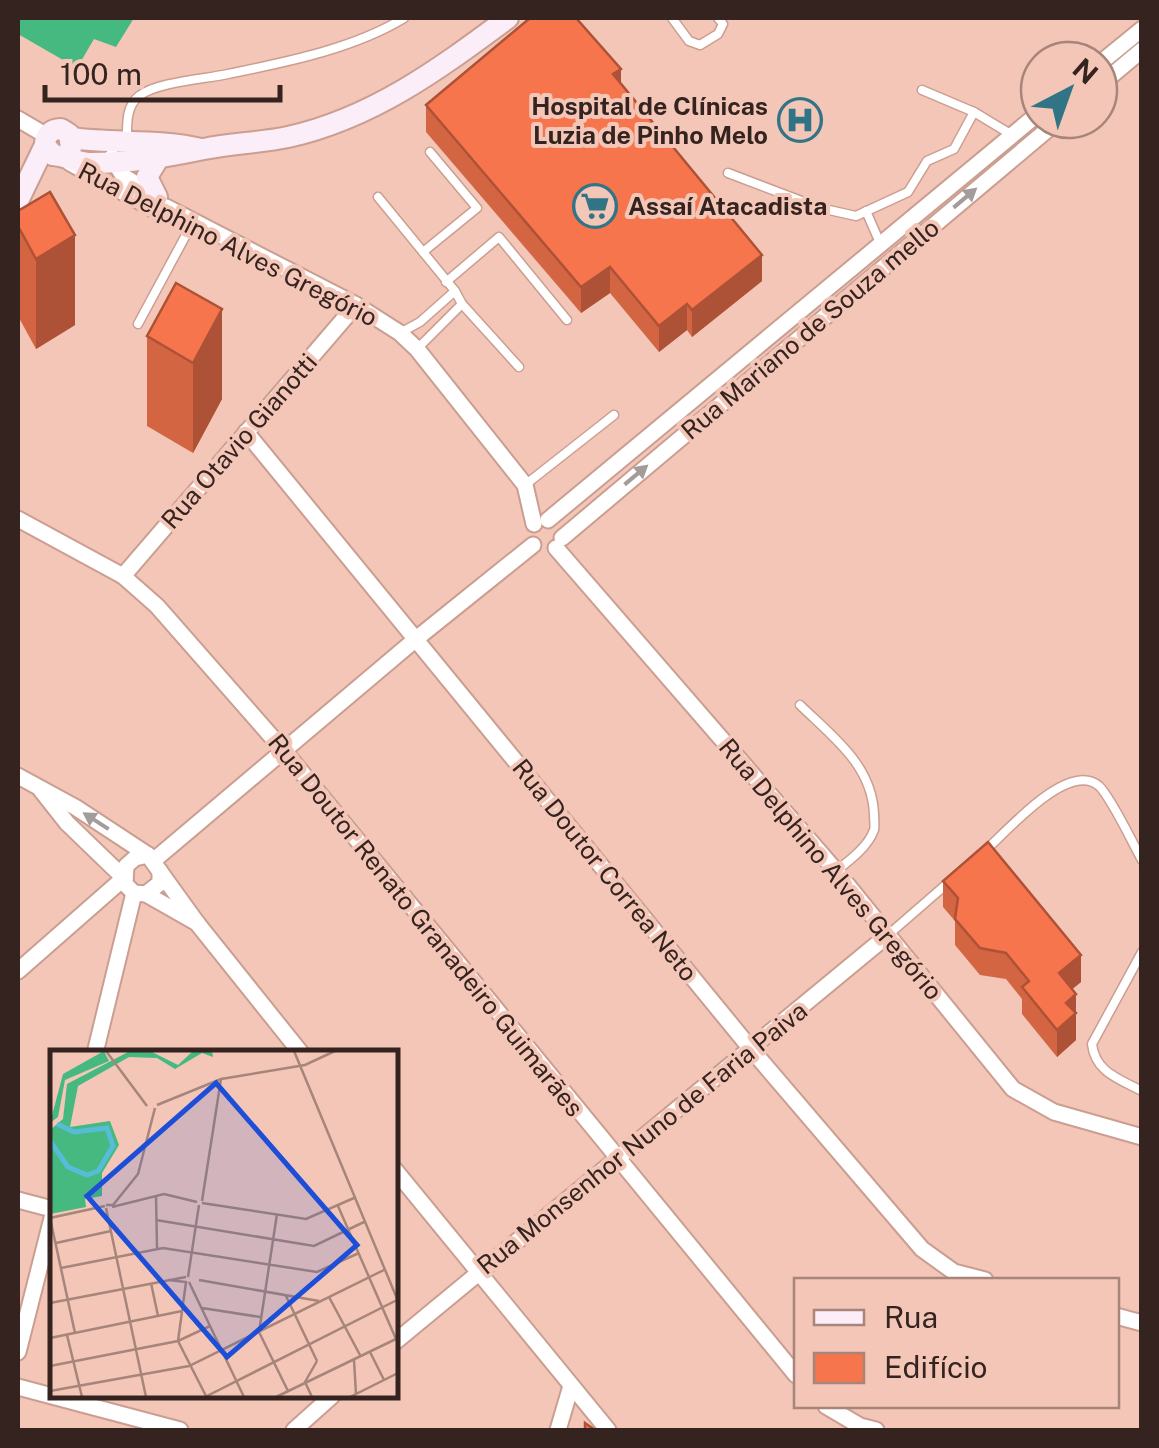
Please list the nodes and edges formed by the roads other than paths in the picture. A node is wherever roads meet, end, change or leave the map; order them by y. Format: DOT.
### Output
graph roads {
  1 [pos="404,18"];
  2 [pos="508,18"];
  3 [pos="672,18"];
  4 [pos="718,18"];
  5 [pos="1142,29"];
  6 [pos="1119,48"];
  7 [pos="1142,50"];
  8 [pos="1119,69"];
  9 [pos="922,90"];
  10 [pos="974,112"];
  11 [pos="18,119"];
  12 [pos="1019,130"];
  13 [pos="1013,135"];
  14 [pos="1034,140"];
  15 [pos="56,148"];
  16 [pos="116,149"];
  17 [pos="204,149"];
  18 [pos="430,152"];
  19 [pos="158,160"];
  20 [pos="728,173"];
  21 [pos="22,194"];
  22 [pos="378,197"];
  23 [pos="161,202"];
  24 [pos="866,211"];
  25 [pos="193,222"];
  26 [pos="881,245"];
  27 [pos="423,252"];
  28 [pos="446,282"];
  29 [pos="455,291"];
  30 [pos="462,304"];
  31 [pos="356,306"];
  32 [pos="567,320"];
  33 [pos="138,324"];
  34 [pos="400,333"];
  35 [pos="417,349"];
  36 [pos="519,367"];
  37 [pos="614,415"];
  38 [pos="246,432"];
  39 [pos="525,485"];
  40 [pos="18,519"];
  41 [pos="541,522"];
  42 [pos="558,543"];
  43 [pos="534,545"];
  44 [pos="123,576"];
  45 [pos="416,639"];
  46 [pos="800,705"];
  47 [pos="284,752"];
  48 [pos="18,776"];
  49 [pos="41,790"];
  50 [pos="1142,860"];
  51 [pos="154,862"];
  52 [pos="972,862"];
  53 [pos="836,871"];
  54 [pos="957,876"];
  55 [pos="124,878"];
  56 [pos="140,894"];
  57 [pos="197,924"];
  58 [pos="888,935"];
  59 [pos="1142,952"];
  60 [pos="18,972"];
  61 [pos="96,1050"];
  62 [pos="299,1050"];
  63 [pos="751,1050"];
  64 [pos="1142,1091"];
  65 [pos="1142,1138"];
  66 [pos="618,1158"];
  67 [pos="398,1174"];
  68 [pos="18,1200"];
  69 [pos="50,1208"];
  70 [pos="50,1226"];
  71 [pos="478,1274"];
  72 [pos="977,1278"];
  73 [pos="398,1340"];
  74 [pos="18,1352"];
  75 [pos="794,1373"];
  76 [pos="571,1386"];
  77 [pos="18,1387"];
  78 [pos="50,1395"];
  79 [pos="59,1398"];
  80 [pos="330,1398"];
  81 [pos="829,1408"];
  82 [pos="180,1430"];
  83 [pos="294,1430"];
  84 [pos="558,1430"];
  85 [pos="608,1430"];
  86 [pos="876,1430"];
  1 -- 16 [label="lane"];
  2 -- 17 [label="street"];
  3 -- 4 [label="lane"];
  5 -- 6 [label="street"];
  7 -- 8 [label="street"];
  9 -- 10 [label="lane"];
  10 -- 13 [label="lane"];
  10 -- 24 [label="lane"];
  11 -- 15 [label="street, Rua Delphino Alves Gregório"];
  12 -- 13 [label="street, Rua Mariano de Souza mello"];
  13 -- 26 [label="street, Rua Mariano de Souza mello"];
  42 -- 14 [label="street, Rua Mariano de Souza mello, one-way"];
  15 -- 16 [label="street"];
  15 -- 21 [label="street"];
  15 -- 23 [label="street, Rua Delphino Alves Gregório"];
  16 -- 17 [label="street"];
  16 -- 19 [label="street"];
  16 -- 23 [label="street"];
  17 -- 19 [label="street"];
  18 -- 27 [label="lane"];
  19 -- 23 [label="street"];
  20 -- 24 [label="lane"];
  22 -- 27 [label="lane"];
  23 -- 25 [label="street, Rua Delphino Alves Gregório"];
  24 -- 26 [label="lane"];
  25 -- 31 [label="street, Rua Delphino Alves Gregório"];
  25 -- 33 [label="lane"];
  26 -- 41 [label="street, Rua Mariano de Souza mello"];
  27 -- 28 [label="lane"];
  28 -- 29 [label="lane"];
  28 -- 32 [label="lane"];
  29 -- 30 [label="lane"];
  29 -- 34 [label="lane"];
  30 -- 35 [label="lane"];
  30 -- 36 [label="lane"];
  31 -- 34 [label="street, Rua Delphino Alves Gregório"];
  31 -- 38 [label="street, Rua Otavio Gianotti"];
  34 -- 35 [label="street, Rua Delphino Alves Gregório"];
  35 -- 39 [label="street, Rua Delphino Alves Gregório"];
  37 -- 39 [label="lane"];
  38 -- 44 [label="street, Rua Otavio Gianotti"];
  38 -- 45 [label="street, Rua Doutor Correa Neto"];
  39 -- 41 [label="street, Rua Delphino Alves Gregório"];
  40 -- 44 [label="street, Rua Doutor Renato Granadeiro Guimarães"];
  41 -- 42 [label="street"];
  41 -- 43 [label="street"];
  42 -- 43 [label="street"];
  42 -- 53 [label="street, Rua Delphino Alves Gregório"];
  43 -- 45 [label="street"];
  44 -- 47 [label="street, Rua Doutor Renato Granadeiro Guimarães"];
  45 -- 47 [label="street"];
  45 -- 63 [label="street, Rua Doutor Correa Neto"];
  46 -- 53 [label="lane"];
  47 -- 51 [label="street"];
  47 -- 66 [label="street, Rua Doutor Renato Granadeiro Guimarães"];
  48 -- 49 [label="street"];
  51 -- 49 [label="street, one-way"];
  49 -- 55 [label="street"];
  50 -- 52 [label="lane"];
  51 -- 55 [label="street"];
  51 -- 56 [label="street"];
  51 -- 57 [label="street"];
  53 -- 58 [label="street, Rua Delphino Alves Gregório"];
  54 -- 58 [label="lane"];
  55 -- 56 [label="street"];
  55 -- 60 [label="street"];
  56 -- 57 [label="street"];
  56 -- 61 [label="street"];
  57 -- 62 [label="street"];
  58 -- 63 [label="street, Rua Monsenhor Nuno de Faria Paiva"];
  58 -- 65 [label="street, Rua Delphino Alves Gregório"];
  59 -- 64 [label="lane"];
  63 -- 66 [label="street, Rua Monsenhor Nuno de Faria Paiva"];
  63 -- 72 [label="street, Rua Doutor Correa Neto"];
  66 -- 71 [label="street, Rua Monsenhor Nuno de Faria Paiva"];
  66 -- 75 [label="street, Rua Doutor Renato Granadeiro Guimarães"];
  67 -- 71 [label="street"];
  68 -- 69 [label="street"];
  70 -- 74 [label="street"];
  71 -- 73 [label="street, Rua Monsenhor Nuno de Faria Paiva"];
  71 -- 76 [label="street"];
  76 -- 84 [label="street"];
  76 -- 85 [label="street"];
  77 -- 78 [label="street"];
  79 -- 82 [label="street"];
  80 -- 83 [label="street"];
  81 -- 86 [label="street"];
}
